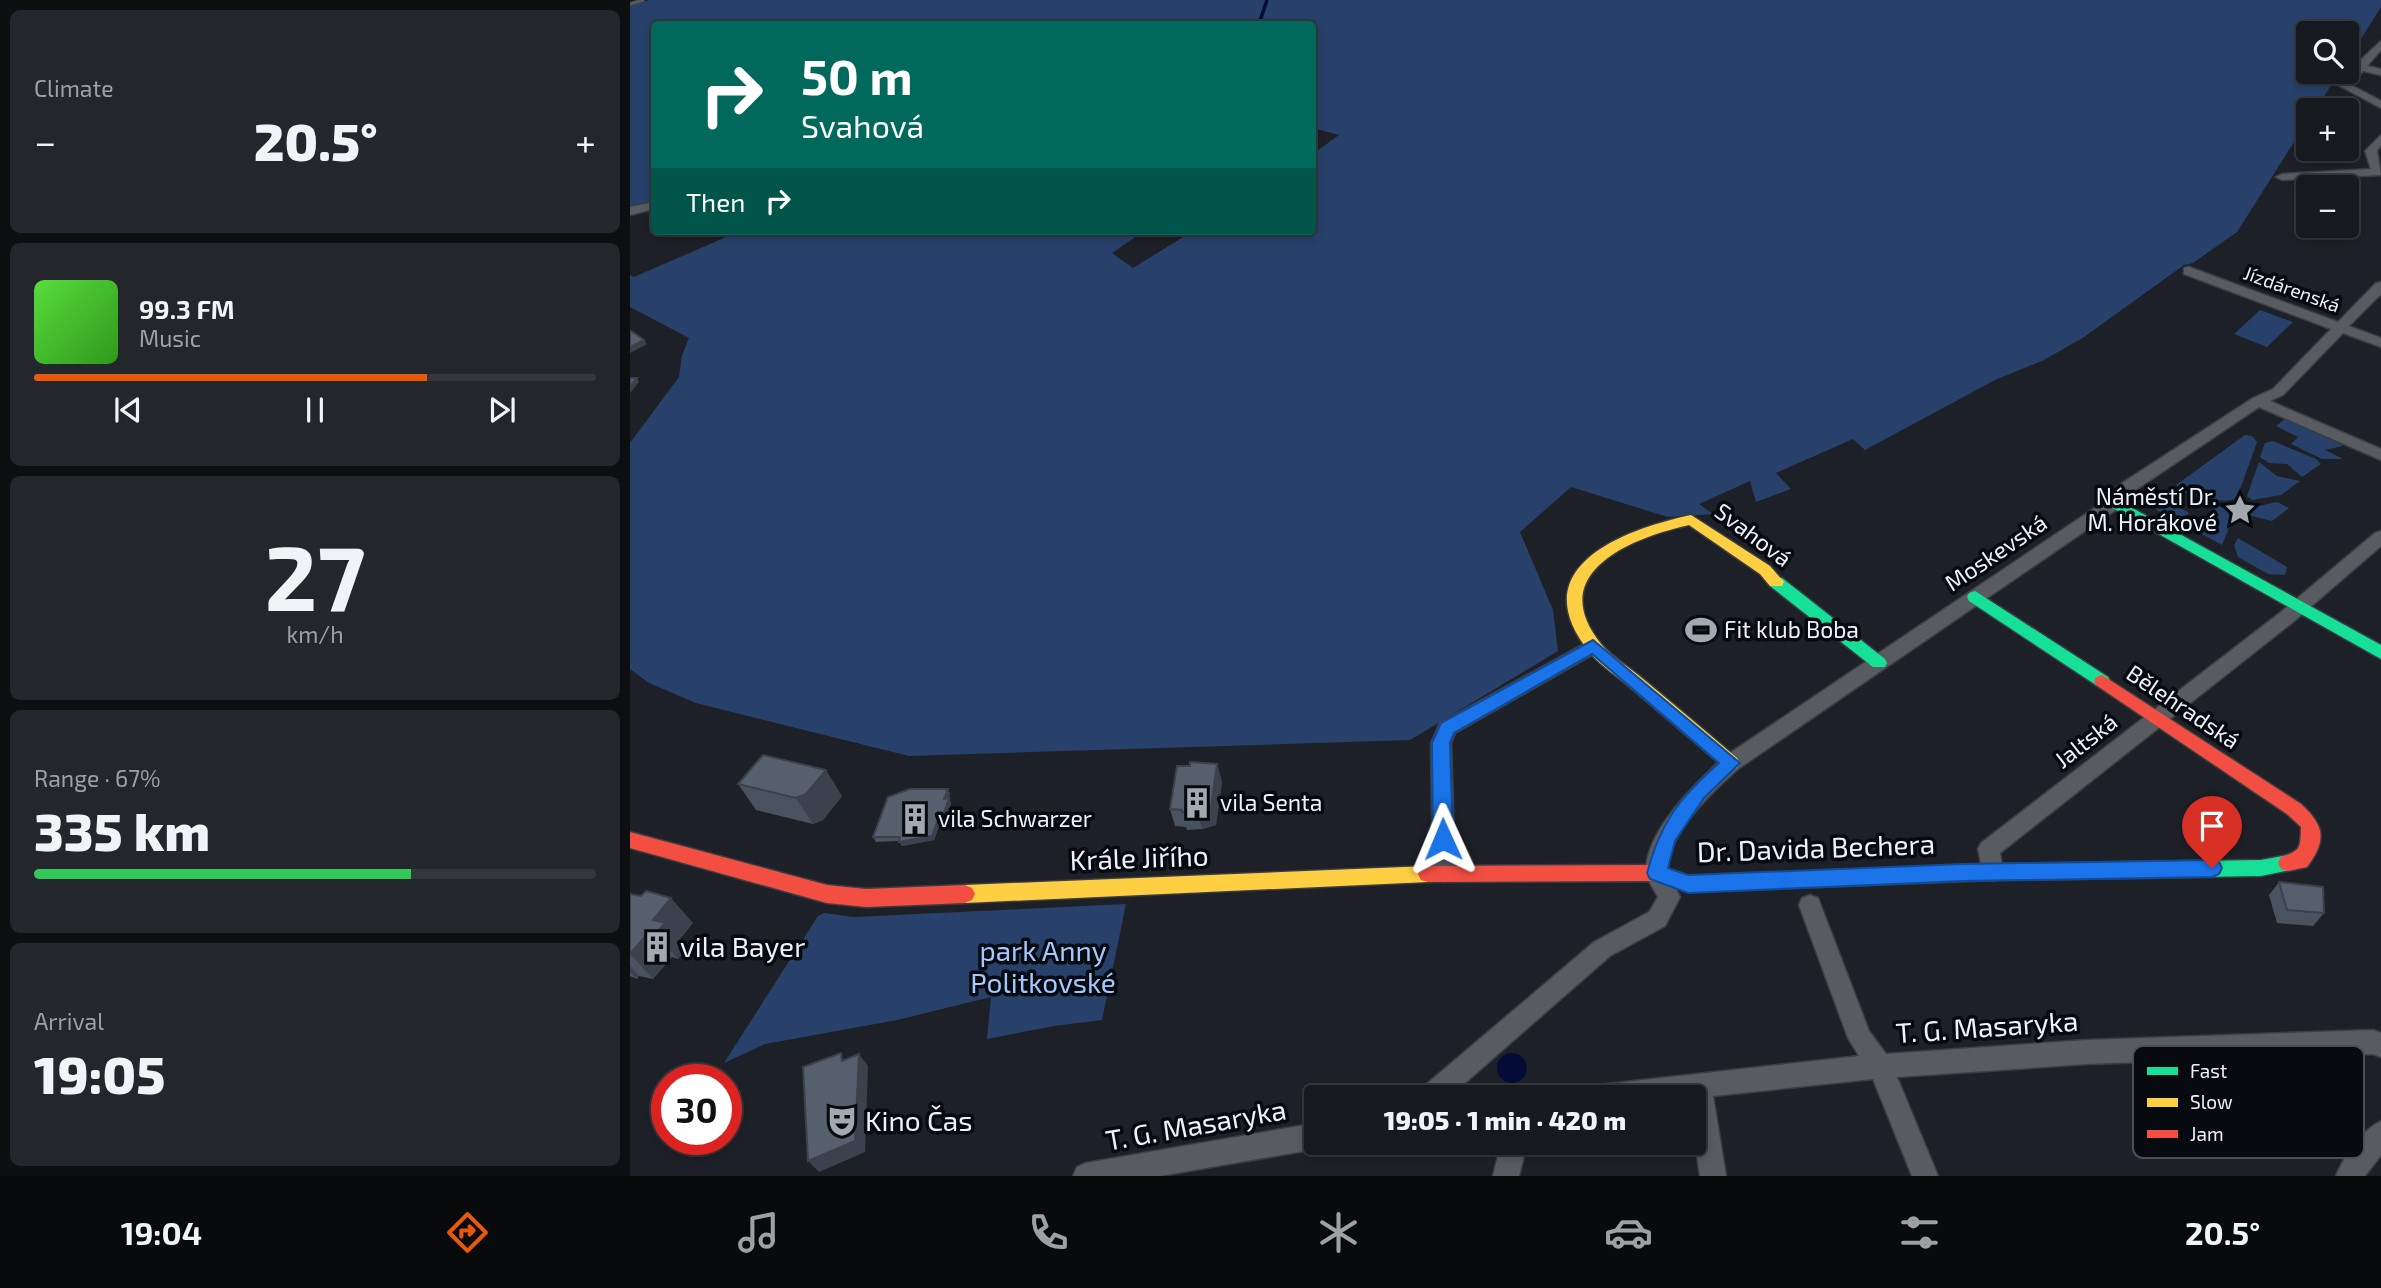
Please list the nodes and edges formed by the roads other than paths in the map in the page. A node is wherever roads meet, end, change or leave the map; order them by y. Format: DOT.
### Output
graph roads {
  1 [pos="2381,44"];
  2 [pos="2359,67"];
  3 [pos="2381,72"];
  4 [pos="2346,84"];
  5 [pos="2381,105"];
  6 [pos="2381,138"];
  7 [pos="2381,172"];
  8 [pos="2282,177"];
  9 [pos="651,207"];
  10 [pos="630,211"];
  11 [pos="2189,271"];
  12 [pos="2381,286"];
  13 [pos="2339,327"];
  14 [pos="2381,343"];
  15 [pos="2258,401"];
  16 [pos="2376,452"];
  17 [pos="2114,503"];
  18 [pos="2381,537"];
  19 [pos="1975,597"];
  20 [pos="2300,607"];
  21 [pos="1593,646"];
  22 [pos="2381,653"];
  23 [pos="1879,663"];
  24 [pos="2157,716"];
  25 [pos="1731,763"];
  26 [pos="630,840"];
  27 [pos="2277,866"];
  28 [pos="1992,872"];
  29 [pos="1444,873"];
  30 [pos="1657,873"];
  31 [pos="1810,905"];
  32 [pos="2381,1045"];
  33 [pos="2304,1046"];
  34 [pos="2133,1050"];
  35 [pos="1881,1066"];
  36 [pos="1445,1085"];
  37 [pos="1699,1085"];
  38 [pos="1706,1130"];
  39 [pos="2381,1134"];
  40 [pos="1304,1138"];
  41 [pos="1511,1155"];
  42 [pos="2364,1156"];
  43 [pos="2363,1158"];
  44 [pos="1086,1176"];
  45 [pos="1506,1176"];
  46 [pos="1713,1176"];
  47 [pos="1924,1176"];
  48 [pos="2349,1176"];
  1 -- 2 [label="street"];
  2 -- 3 [label="street"];
  4 -- 5 [label="street"];
  6 -- 7 [label="street"];
  7 -- 8 [label="street"];
  9 -- 10 [label="street"];
  11 -- 13 [label="street, Jízdárenská"];
  12 -- 13 [label="street, Moskevská"];
  13 -- 14 [label="street, Jízdárenská"];
  13 -- 15 [label="street, Moskevská"];
  15 -- 16 [label="street"];
  15 -- 17 [label="street, Moskevská"];
  17 -- 19 [label="street, Moskevská"];
  17 -- 20 [label="street"];
  18 -- 20 [label="street"];
  19 -- 23 [label="street, Moskevská"];
  19 -- 24 [label="street, Bělehradská"];
  20 -- 22 [label="street"];
  20 -- 24 [label="street, Jaltská"];
  21 -- 23 [label="street, Svahová"];
  21 -- 25 [label="street, Svahová"];
  21 -- 29 [label="street"];
  23 -- 25 [label="street, Moskevská"];
  24 -- 27 [label="street, Bělehradská"];
  24 -- 28 [label="street, Jaltská"];
  25 -- 30 [label="street, Moskevská"];
  26 -- 29 [label="street, Krále Jiřího"];
  27 -- 28 [label="street, Dr. Davida Bechera"];
  28 -- 30 [label="street, Dr. Davida Bechera"];
  29 -- 30 [label="street, Krále Jiřího"];
  30 -- 36 [label="street"];
  31 -- 35 [label="street"];
  32 -- 33 [label="street, T. G. Masaryka"];
  34 -- 35 [label="street, T. G. Masaryka"];
  35 -- 37 [label="street, T. G. Masaryka"];
  35 -- 47 [label="street"];
  38 -- 46 [label="street"];
  39 -- 42 [label="street"];
  40 -- 44 [label="street, T. G. Masaryka"];
  41 -- 45 [label="street"];
  43 -- 48 [label="street"];
}
